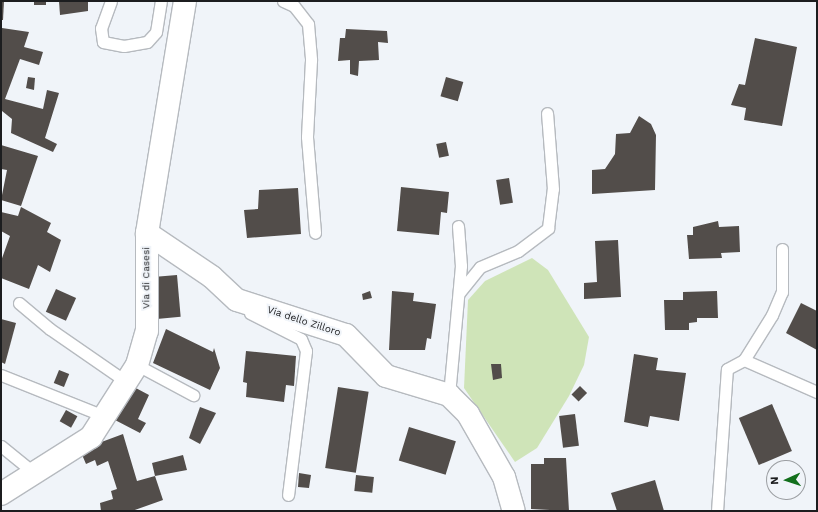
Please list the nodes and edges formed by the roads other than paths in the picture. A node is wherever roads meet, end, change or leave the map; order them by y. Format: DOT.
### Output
graph roads {
  1 [pos="111,1"];
  2 [pos="161,1"];
  3 [pos="185,1"];
  4 [pos="283,1"];
  5 [pos="295,3"];
  6 [pos="547,113"];
  7 [pos="458,226"];
  8 [pos="315,233"];
  9 [pos="147,234"];
  10 [pos="782,249"];
  11 [pos="459,293"];
  12 [pos="237,300"];
  13 [pos="19,303"];
  14 [pos="744,360"];
  15 [pos="132,374"];
  16 [pos="1,375"];
  17 [pos="817,392"];
  18 [pos="193,395"];
  19 [pos="449,395"];
  20 [pos="104,416"];
  21 [pos="1,446"];
  22 [pos="32,471"];
  23 [pos="1,494"];
  24 [pos="288,495"];
  25 [pos="514,511"];
  26 [pos="717,511"];
  1 -- 2 [label="lane"];
  3 -- 9 [label="street, Via di Casesi"];
  4 -- 5 [label="lane"];
  5 -- 8 [label="lane"];
  6 -- 11 [label="lane"];
  7 -- 11 [label="lane"];
  9 -- 12 [label="street, Via dello Zilloro"];
  9 -- 15 [label="street, Via di Casesi"];
  10 -- 14 [label="lane"];
  11 -- 19 [label="lane"];
  12 -- 19 [label="street, Via dello Zilloro"];
  12 -- 24 [label="lane"];
  13 -- 15 [label="lane"];
  14 -- 17 [label="lane"];
  14 -- 26 [label="lane"];
  15 -- 18 [label="lane"];
  15 -- 20 [label="street, Via di Casesi"];
  16 -- 20 [label="lane"];
  19 -- 25 [label="street, Via dello Zilloro"];
  20 -- 22 [label="street, Via di Casesi"];
  21 -- 22 [label="lane"];
  22 -- 23 [label="street, Via di Casesi"];
}
